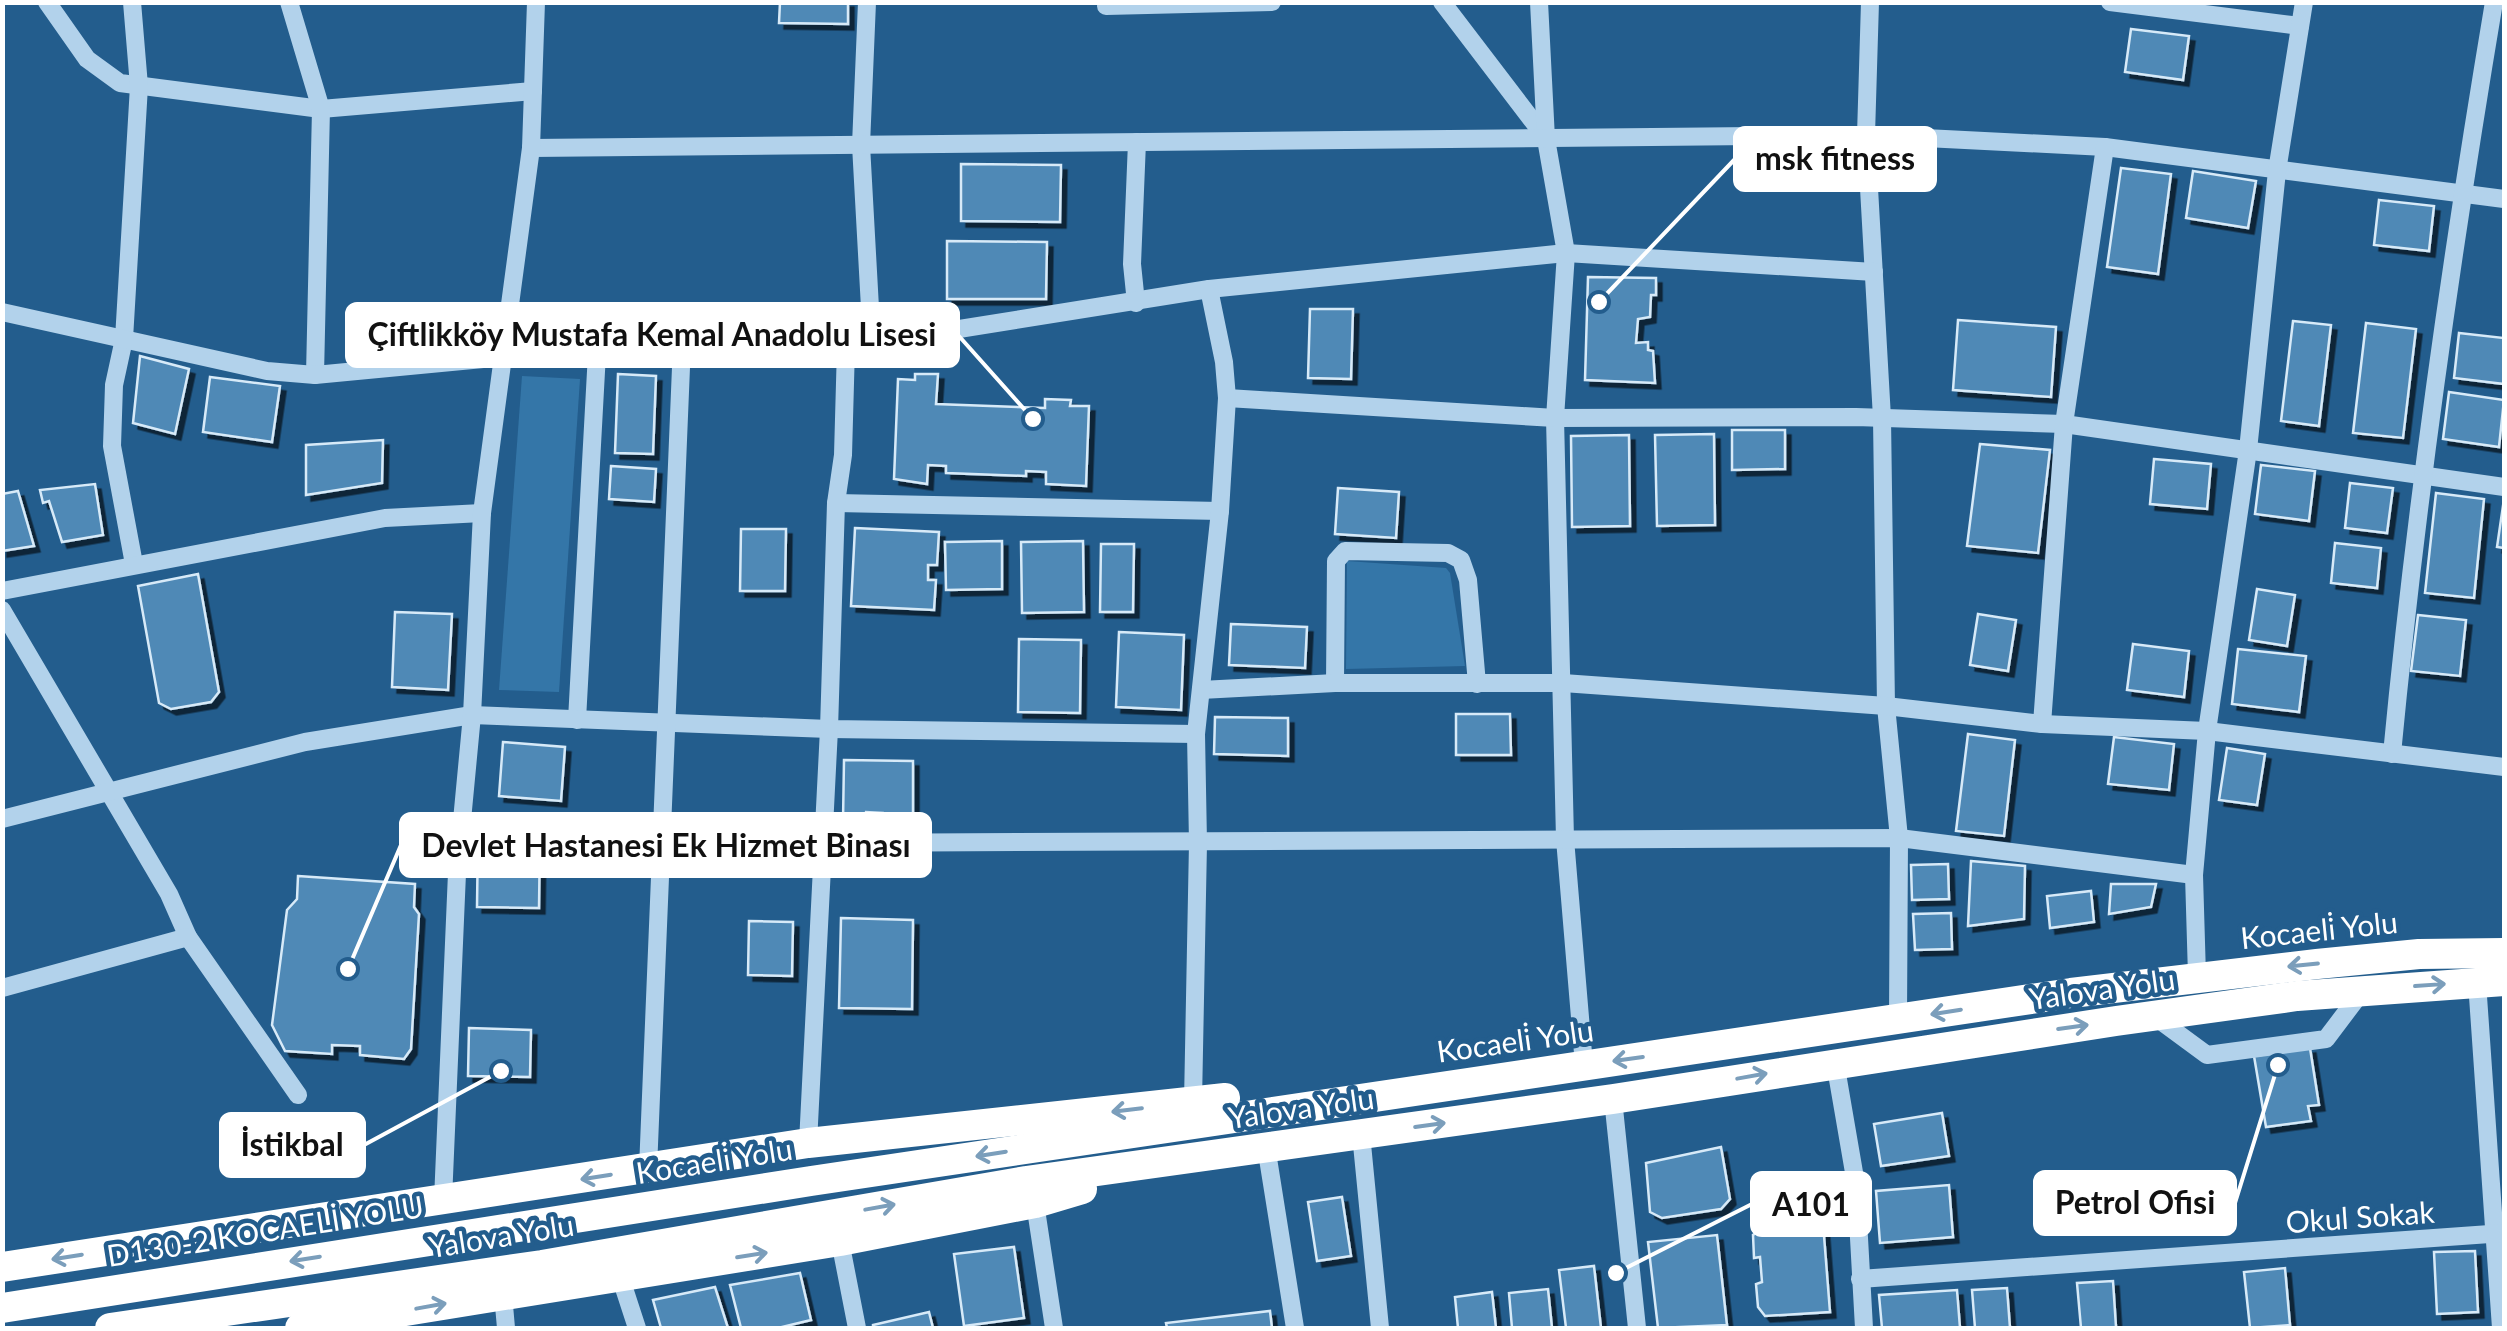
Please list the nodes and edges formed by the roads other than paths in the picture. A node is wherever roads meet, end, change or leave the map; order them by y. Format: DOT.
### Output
graph roads {
  1 [pos="47,2"];
  2 [pos="132,2"];
  3 [pos="289,2"];
  4 [pos="536,2"];
  5 [pos="868,2"];
  6 [pos="1272,2"];
  7 [pos="1442,2"];
  8 [pos="1539,2"];
  9 [pos="1870,2"];
  10 [pos="2110,2"];
  11 [pos="2304,2"];
  12 [pos="2494,2"];
  13 [pos="1106,6"];
  14 [pos="2300,26"];
  15 [pos="140,86"];
  16 [pos="533,91"];
  17 [pos="321,109"];
  18 [pos="1866,136"];
  19 [pos="1546,138"];
  20 [pos="1137,142"];
  21 [pos="861,145"];
  22 [pos="2106,147"];
  23 [pos="531,148"];
  24 [pos="2278,171"];
  25 [pos="2462,194"];
  26 [pos="2504,199"];
  27 [pos="1566,252"];
  28 [pos="1874,272"];
  29 [pos="1209,290"];
  30 [pos="1136,303"];
  31 [pos="2,312"];
  32 [pos="124,340"];
  33 [pos="682,342"];
  34 [pos="872,344"];
  35 [pos="846,348"];
  36 [pos="597,353"];
  37 [pos="504,357"];
  38 [pos="315,375"];
  39 [pos="1227,398"];
  40 [pos="1555,418"];
  41 [pos="1882,418"];
  42 [pos="2064,424"];
  43 [pos="2248,450"];
  44 [pos="2423,476"];
  45 [pos="2504,487"];
  46 [pos="836,503"];
  47 [pos="1220,511"];
  48 [pos="482,513"];
  49 [pos="134,564"];
  50 [pos="2,591"];
  51 [pos="2,610"];
  52 [pos="1335,682"];
  53 [pos="1562,683"];
  54 [pos="1477,684"];
  55 [pos="1202,690"];
  56 [pos="1886,706"];
  57 [pos="472,716"];
  58 [pos="577,720"];
  59 [pos="666,724"];
  60 [pos="2042,724"];
  61 [pos="829,729"];
  62 [pos="2207,731"];
  63 [pos="1196,734"];
  64 [pos="2392,754"];
  65 [pos="2504,767"];
  66 [pos="110,793"];
  67 [pos="2,819"];
  68 [pos="1899,838"];
  69 [pos="1565,839"];
  70 [pos="823,843"];
  71 [pos="1198,843"];
  72 [pos="2194,875"];
  73 [pos="188,937"];
  74 [pos="2504,952"];
  75 [pos="2197,976"];
  76 [pos="2491,981"];
  77 [pos="2,988"];
  78 [pos="2363,990"];
  79 [pos="2153,1016"];
  80 [pos="1898,1019"];
  81 [pos="1834,1062"];
  82 [pos="1584,1065"];
  83 [pos="1398,1092"];
  84 [pos="298,1095"];
  85 [pos="1613,1100"];
  86 [pos="1193,1102"];
  87 [pos="1361,1134"];
  88 [pos="808,1144"];
  89 [pos="1266,1146"];
  90 [pos="1161,1164"];
  91 [pos="648,1169"];
  92 [pos="443,1200"];
  93 [pos="1035,1203"];
  94 [pos="540,1223"];
  95 [pos="2500,1233"];
  96 [pos="840,1241"];
  97 [pos="2,1266"];
  98 [pos="620,1276"];
  99 [pos="1860,1279"];
  100 [pos="503,1294"];
  101 [pos="2,1308"];
  102 [pos="110,1328"];
  103 [pos="300,1328"];
  104 [pos="506,1328"];
  105 [pos="637,1328"];
  106 [pos="857,1328"];
  107 [pos="1054,1328"];
  108 [pos="1294,1328"];
  109 [pos="1380,1328"];
  110 [pos="1637,1328"];
  111 [pos="1864,1328"];
  112 [pos="2501,1328"];
  1 -- 15 [label="street"];
  2 -- 15 [label="street"];
  3 -- 17 [label="street"];
  4 -- 16 [label="street"];
  5 -- 21 [label="street"];
  6 -- 13 [label="street"];
  7 -- 19 [label="street"];
  8 -- 19 [label="street"];
  9 -- 18 [label="street"];
  10 -- 14 [label="street"];
  11 -- 14 [label="street"];
  12 -- 25 [label="street"];
  14 -- 24 [label="street"];
  15 -- 17 [label="street"];
  15 -- 32 [label="street"];
  16 -- 17 [label="street"];
  16 -- 23 [label="street"];
  17 -- 38 [label="street"];
  18 -- 19 [label="street"];
  18 -- 22 [label="street"];
  18 -- 28 [label="street"];
  19 -- 20 [label="street"];
  19 -- 27 [label="street"];
  20 -- 21 [label="street"];
  20 -- 30 [label="street"];
  21 -- 23 [label="street"];
  21 -- 34 [label="street"];
  22 -- 24 [label="street"];
  22 -- 42 [label="street"];
  23 -- 37 [label="street"];
  24 -- 25 [label="street"];
  24 -- 43 [label="street"];
  25 -- 26 [label="street"];
  25 -- 44 [label="street"];
  27 -- 28 [label="street"];
  27 -- 29 [label="street"];
  27 -- 40 [label="street"];
  28 -- 41 [label="street"];
  29 -- 30 [label="street"];
  29 -- 39 [label="street"];
  30 -- 34 [label="street"];
  31 -- 32 [label="street"];
  32 -- 38 [label="street"];
  32 -- 49 [label="street"];
  33 -- 35 [label="street"];
  33 -- 36 [label="street"];
  33 -- 59 [label="street"];
  34 -- 35 [label="street"];
  35 -- 46 [label="street"];
  36 -- 37 [label="street"];
  36 -- 58 [label="street"];
  37 -- 38 [label="street"];
  37 -- 48 [label="street"];
  39 -- 40 [label="street"];
  39 -- 47 [label="street"];
  40 -- 41 [label="street"];
  40 -- 53 [label="street"];
  41 -- 42 [label="street"];
  41 -- 56 [label="street"];
  42 -- 43 [label="street"];
  42 -- 60 [label="street"];
  43 -- 44 [label="street"];
  43 -- 62 [label="street"];
  44 -- 45 [label="street"];
  44 -- 64 [label="street"];
  46 -- 47 [label="street"];
  46 -- 61 [label="street"];
  47 -- 55 [label="street"];
  48 -- 49 [label="street"];
  48 -- 57 [label="street"];
  49 -- 50 [label="street"];
  51 -- 66 [label="street"];
  52 -- 54 [label="street"];
  52 -- 54 [label="street"];
  52 -- 55 [label="street"];
  53 -- 54 [label="street"];
  53 -- 56 [label="street"];
  53 -- 69 [label="street"];
  55 -- 63 [label="street"];
  56 -- 60 [label="street"];
  56 -- 68 [label="street"];
  57 -- 58 [label="street"];
  57 -- 66 [label="street"];
  57 -- 92 [label="street"];
  58 -- 59 [label="street"];
  59 -- 61 [label="street"];
  59 -- 91 [label="street"];
  60 -- 62 [label="street"];
  61 -- 63 [label="street"];
  61 -- 70 [label="street"];
  62 -- 64 [label="street"];
  62 -- 72 [label="street"];
  63 -- 71 [label="street"];
  64 -- 65 [label="street"];
  66 -- 67 [label="street"];
  66 -- 73 [label="street"];
  68 -- 69 [label="street"];
  68 -- 72 [label="street"];
  68 -- 80 [label="street"];
  69 -- 71 [label="street"];
  69 -- 82 [label="street"];
  70 -- 71 [label="street"];
  70 -- 88 [label="street"];
  71 -- 86 [label="street"];
  72 -- 75 [label="street"];
  73 -- 77 [label="street"];
  73 -- 84 [label="street"];
  74 -- 75 [label="highway, Kocaeli̇ Yolu, one-way"];
  75 -- 80 [label="highway, Kocaeli̇ Yolu, one-way"];
  78 -- 76 [label="highway, Yalova Yolu, one-way"];
  76 -- 95 [label="street"];
  78 -- 79 [label="highway, Yalova Yolu"];
  78 -- 79 [label="street"];
  81 -- 79 [label="highway, Yalova Yolu, one-way"];
  80 -- 82 [label="highway, Kocaeli̇ Yolu, one-way"];
  85 -- 81 [label="highway, Yalova Yolu, one-way"];
  81 -- 99 [label="street"];
  82 -- 83 [label="highway, Kocaeli̇ Yolu"];
  83 -- 86 [label="highway"];
  83 -- 94 [label="highway, Kocaeli̇ Yolu, one-way"];
  87 -- 85 [label="highway, Yalova Yolu, one-way"];
  85 -- 110 [label="street"];
  86 -- 88 [label="highway, one-way"];
  87 -- 89 [label="highway, Yalova Yolu"];
  87 -- 109 [label="street"];
  88 -- 91 [label="highway"];
  89 -- 90 [label="highway, Yalova Yolu"];
  89 -- 108 [label="street"];
  90 -- 93 [label="highway"];
  102 -- 90 [label="highway, Yalova Yolu, one-way"];
  91 -- 92 [label="highway, one-way"];
  92 -- 97 [label="highway, one-way"];
  93 -- 96 [label="highway"];
  93 -- 107 [label="street"];
  94 -- 101 [label="highway, D130-2 KOCAELİ YOLU, one-way"];
  95 -- 99 [label="street, Okul Sokak"];
  95 -- 112 [label="street"];
  98 -- 96 [label="highway, one-way"];
  96 -- 106 [label="street"];
  98 -- 100 [label="highway"];
  98 -- 105 [label="street"];
  99 -- 111 [label="street"];
  103 -- 100 [label="highway, one-way"];
  100 -- 104 [label="street"];
}
